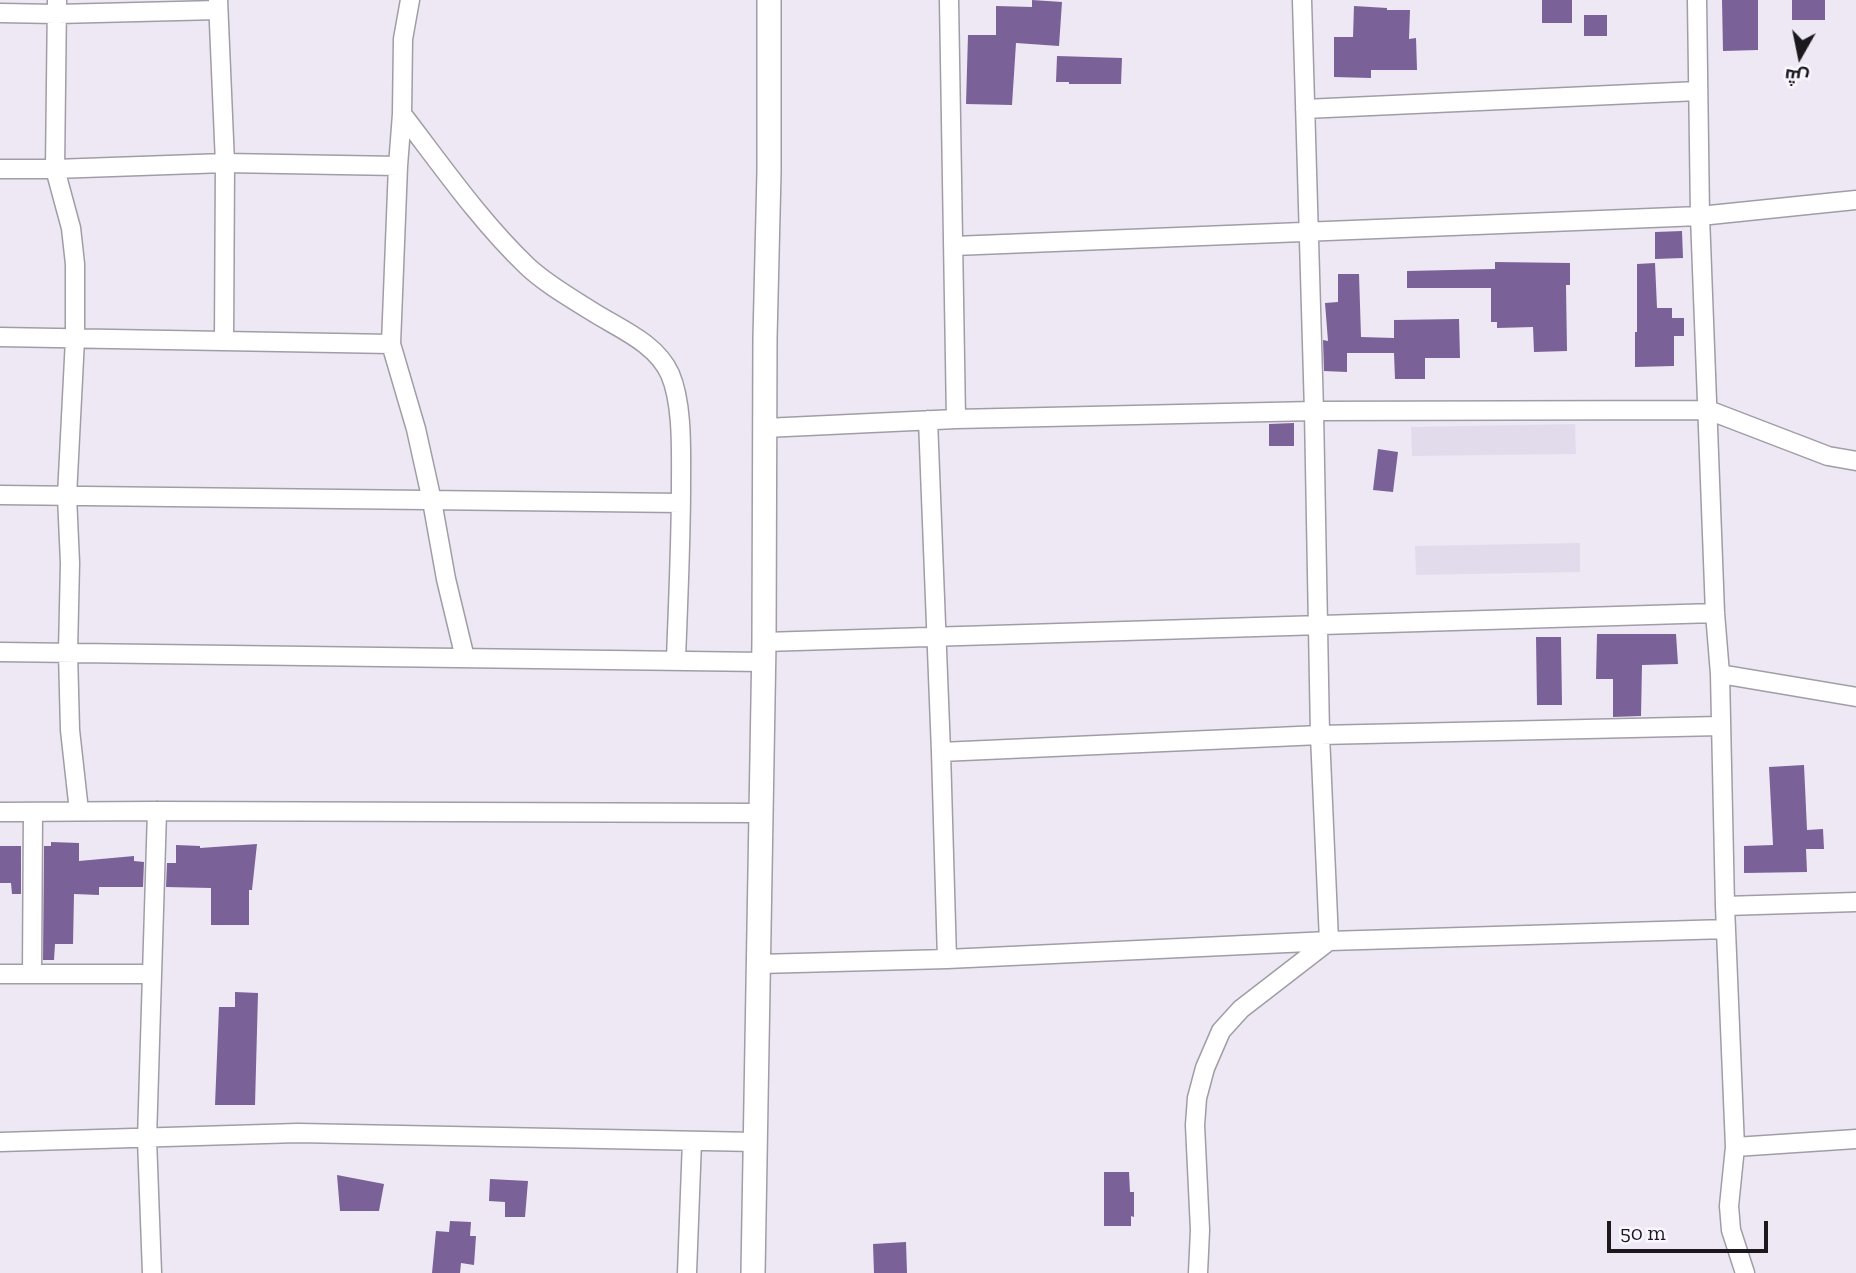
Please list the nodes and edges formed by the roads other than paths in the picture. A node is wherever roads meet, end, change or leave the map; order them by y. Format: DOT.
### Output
graph roads {
  1 [pos="410,0"];
  2 [pos="769,0"];
  3 [pos="949,0"];
  4 [pos="1302,0"];
  5 [pos="1697,0"];
  6 [pos="218,5"];
  7 [pos="57,7"];
  8 [pos="0,13"];
  9 [pos="1698,91"];
  10 [pos="1304,109"];
  11 [pos="402,114"];
  12 [pos="225,163"];
  13 [pos="398,166"];
  14 [pos="0,169"];
  15 [pos="55,170"];
  16 [pos="1856,200"];
  17 [pos="1700,216"];
  18 [pos="1309,233"];
  19 [pos="954,246"];
  20 [pos="0,338"];
  21 [pos="75,339"];
  22 [pos="225,341"];
  23 [pos="391,344"];
  24 [pos="1708,410"];
  25 [pos="1314,411"];
  26 [pos="928,419"];
  27 [pos="956,419"];
  28 [pos="765,428"];
  29 [pos="1856,461"];
  30 [pos="0,495"];
  31 [pos="67,496"];
  32 [pos="432,501"];
  33 [pos="681,503"];
  34 [pos="1715,613"];
  35 [pos="1317,624"];
  36 [pos="937,637"];
  37 [pos="0,652"];
  38 [pos="68,652"];
  39 [pos="764,652"];
  40 [pos="466,658"];
  41 [pos="676,660"];
  42 [pos="1720,674"];
  43 [pos="1856,697"];
  44 [pos="1720,726"];
  45 [pos="1320,735"];
  46 [pos="941,752"];
  47 [pos="79,811"];
  48 [pos="157,811"];
  49 [pos="0,812"];
  50 [pos="33,812"];
  51 [pos="760,813"];
  52 [pos="1856,902"];
  53 [pos="1725,906"];
  54 [pos="1726,929"];
  55 [pos="1329,941"];
  56 [pos="947,959"];
  57 [pos="759,964"];
  58 [pos="0,974"];
  59 [pos="32,974"];
  60 [pos="152,974"];
  61 [pos="147,1139"];
  62 [pos="1856,1139"];
  63 [pos="692,1141"];
  64 [pos="0,1142"];
  65 [pos="756,1142"];
  66 [pos="1735,1147"];
  67 [pos="152,1273"];
  68 [pos="687,1273"];
  69 [pos="753,1273"];
  70 [pos="1198,1273"];
  71 [pos="1745,1273"];
  1 -- 11 [label="street"];
  2 -- 28 [label="street"];
  3 -- 19 [label="street"];
  4 -- 10 [label="street"];
  5 -- 9 [label="street"];
  6 -- 7 [label="street"];
  6 -- 12 [label="street"];
  7 -- 8 [label="street"];
  7 -- 15 [label="street"];
  9 -- 10 [label="street"];
  9 -- 17 [label="street"];
  10 -- 18 [label="street"];
  11 -- 13 [label="street"];
  11 -- 33 [label="street"];
  12 -- 13 [label="street"];
  12 -- 15 [label="street"];
  12 -- 22 [label="street"];
  13 -- 23 [label="street"];
  14 -- 15 [label="street"];
  15 -- 21 [label="street"];
  16 -- 17 [label="street"];
  17 -- 18 [label="street"];
  17 -- 24 [label="street"];
  18 -- 19 [label="street"];
  18 -- 25 [label="street"];
  19 -- 27 [label="street"];
  20 -- 21 [label="street"];
  21 -- 22 [label="street"];
  21 -- 31 [label="street"];
  22 -- 23 [label="street"];
  23 -- 32 [label="street"];
  24 -- 25 [label="street"];
  24 -- 29 [label="street"];
  24 -- 34 [label="street"];
  25 -- 27 [label="street"];
  25 -- 35 [label="street"];
  26 -- 27 [label="street"];
  26 -- 28 [label="street"];
  26 -- 36 [label="street"];
  28 -- 39 [label="street"];
  30 -- 31 [label="street"];
  31 -- 32 [label="street"];
  31 -- 38 [label="street"];
  32 -- 33 [label="street"];
  32 -- 40 [label="street"];
  33 -- 41 [label="street"];
  34 -- 35 [label="street"];
  34 -- 42 [label="street"];
  35 -- 36 [label="street"];
  35 -- 45 [label="street"];
  36 -- 39 [label="street"];
  36 -- 46 [label="street"];
  37 -- 38 [label="street"];
  38 -- 40 [label="street"];
  38 -- 47 [label="street"];
  39 -- 41 [label="street"];
  39 -- 51 [label="street"];
  40 -- 41 [label="street"];
  42 -- 43 [label="street"];
  42 -- 44 [label="street"];
  44 -- 45 [label="street"];
  44 -- 53 [label="street"];
  45 -- 46 [label="street"];
  45 -- 55 [label="street"];
  46 -- 56 [label="street"];
  47 -- 48 [label="street"];
  47 -- 50 [label="street"];
  48 -- 51 [label="street"];
  48 -- 60 [label="street"];
  49 -- 50 [label="street"];
  50 -- 59 [label="street"];
  51 -- 57 [label="street"];
  52 -- 53 [label="street"];
  53 -- 54 [label="street"];
  54 -- 55 [label="street"];
  54 -- 66 [label="street"];
  55 -- 56 [label="street"];
  55 -- 70 [label="street"];
  56 -- 57 [label="street"];
  57 -- 65 [label="street"];
  58 -- 59 [label="street"];
  59 -- 60 [label="street"];
  60 -- 61 [label="street"];
  61 -- 63 [label="street"];
  61 -- 64 [label="street"];
  61 -- 67 [label="street"];
  62 -- 66 [label="street"];
  63 -- 65 [label="street"];
  63 -- 68 [label="street"];
  65 -- 69 [label="street"];
  66 -- 71 [label="street"];
}
